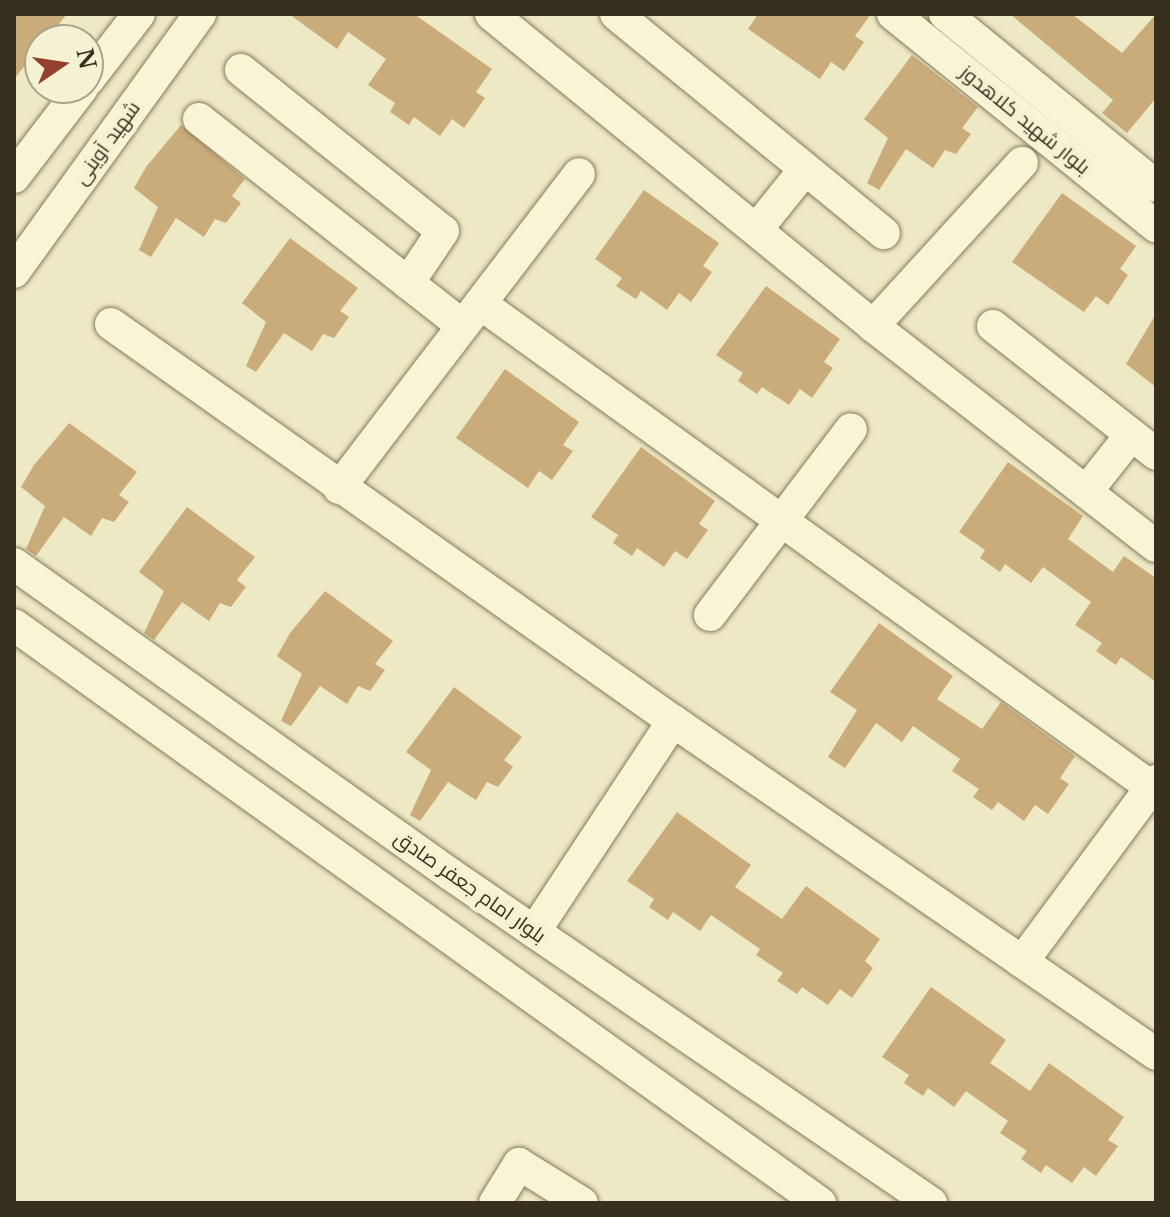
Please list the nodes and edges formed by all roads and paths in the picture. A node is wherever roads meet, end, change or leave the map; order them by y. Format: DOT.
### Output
graph roads {
  1 [pos="139,14"];
  2 [pos="200,14"];
  3 [pos="491,14"];
  4 [pos="616,14"];
  5 [pos="893,14"];
  6 [pos="945,14"];
  7 [pos="104,59"];
  8 [pos="241,70"];
  9 [pos="70,104"];
  10 [pos="199,119"];
  11 [pos="1022,163"];
  12 [pos="805,169"];
  13 [pos="579,174"];
  14 [pos="14,177"];
  15 [pos="1156,186"];
  16 [pos="1156,226"];
  17 [pos="757,229"];
  18 [pos="884,233"];
  19 [pos="14,272"];
  20 [pos="408,283"];
  21 [pos="471,315"];
  22 [pos="111,324"];
  23 [pos="873,326"];
  24 [pos="993,326"];
  25 [pos="851,429"];
  26 [pos="1144,445"];
  27 [pos="339,488"];
  28 [pos="1086,492"];
  29 [pos="782,521"];
  30 [pos="1156,546"];
  31 [pos="14,564"];
  32 [pos="710,615"];
  33 [pos="14,625"];
  34 [pos="673,721"];
  35 [pos="1154,784"];
  36 [pos="534,932"];
  37 [pos="1022,962"];
  38 [pos="1156,1054"];
  39 [pos="495,1203"];
  40 [pos="582,1203"];
  41 [pos="820,1203"];
  42 [pos="931,1203"];
  1 -- 7 [label="street"];
  2 -- 19 [label="street, شهید آوینی"];
  3 -- 17 [label="street"];
  4 -- 12 [label="street"];
  5 -- 16 [label="street, بلوار شهید کلاهدوز"];
  6 -- 15 [label="street, بلوار شهید کلاهدوز"];
  8 -- 20 [label="street"];
  9 -- 14 [label="street"];
  10 -- 20 [label="street"];
  11 -- 23 [label="street"];
  12 -- 17 [label="street"];
  12 -- 18 [label="street"];
  13 -- 21 [label="street"];
  17 -- 23 [label="street"];
  20 -- 21 [label="street"];
  21 -- 27 [label="street"];
  21 -- 29 [label="street"];
  22 -- 27 [label="street"];
  23 -- 28 [label="street"];
  24 -- 26 [label="street"];
  25 -- 29 [label="street"];
  26 -- 28 [label="street"];
  27 -- 34 [label="street"];
  28 -- 30 [label="street"];
  29 -- 32 [label="street"];
  29 -- 35 [label="street"];
  31 -- 36 [label="street, بلوار امام جعفر صادق"];
  33 -- 41 [label="street"];
  34 -- 36 [label="street"];
  34 -- 37 [label="street"];
  35 -- 37 [label="street"];
  36 -- 42 [label="street, بلوار امام جعفر صادق"];
  37 -- 38 [label="street"];
  39 -- 40 [label="street"];
}
